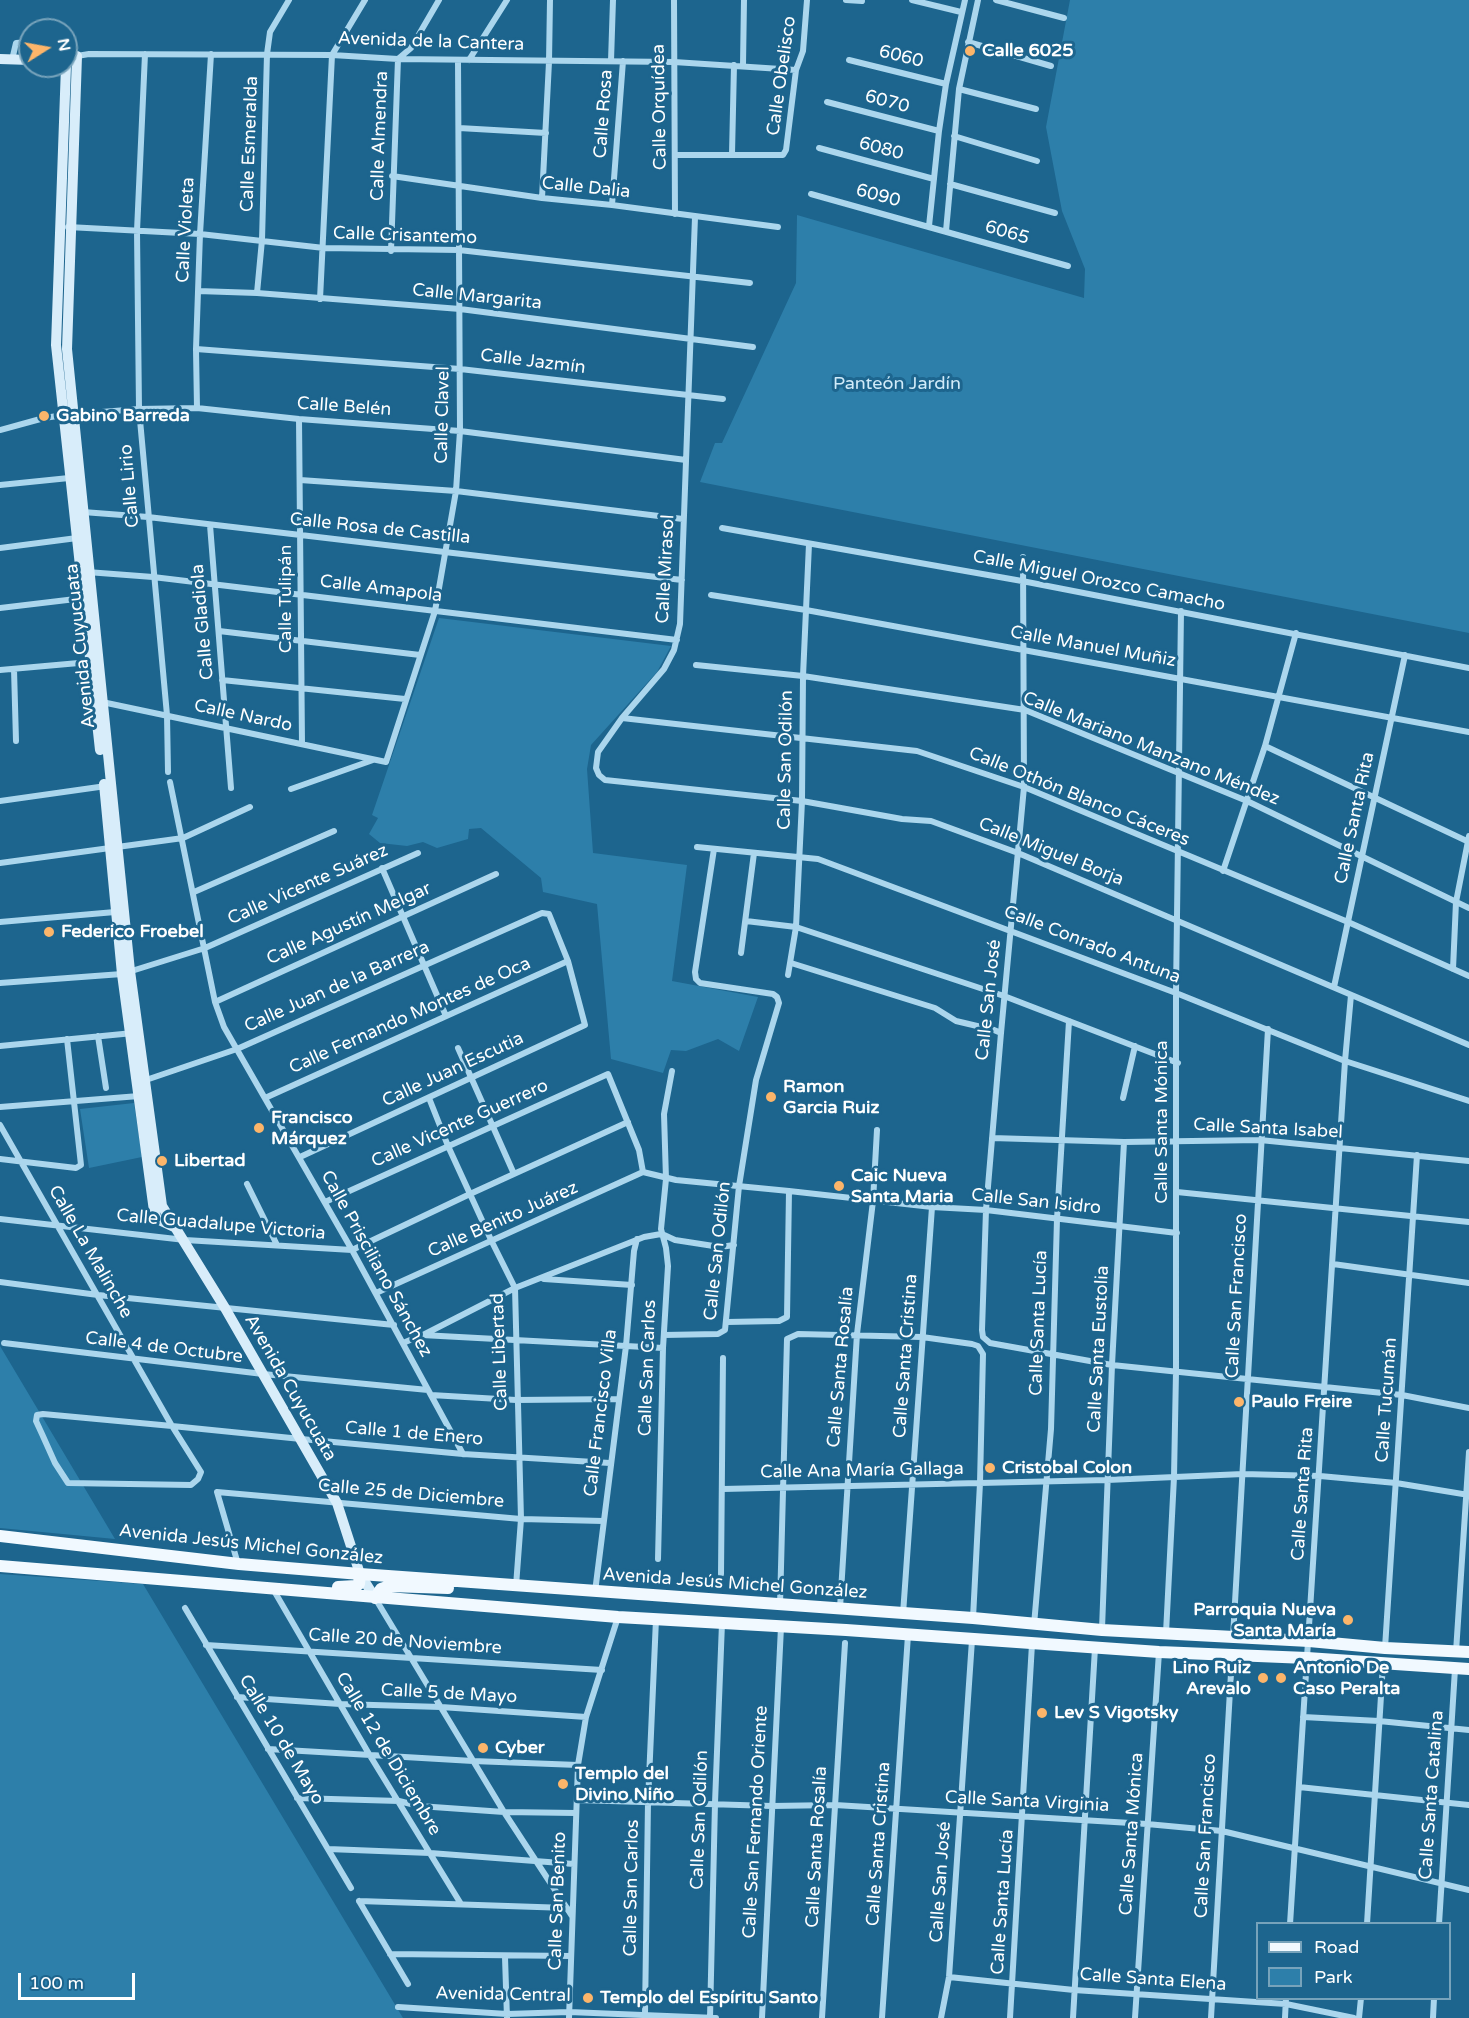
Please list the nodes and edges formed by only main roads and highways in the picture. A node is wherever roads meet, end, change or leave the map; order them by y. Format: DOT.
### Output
graph roads {
  1 [pos="0,1536"];
  2 [pos="0,1566"];
  3 [pos="360,1574"];
  4 [pos="478,1583"];
  5 [pos="292,1590"];
  6 [pos="375,1598"];
  7 [pos="1462,1652"];
  8 [pos="1469,1669"];
  1 -- 3 [label="main road, Avenida Jesús Michel González"];
  2 -- 5 [label="main road"];
  3 -- 4 [label="main road, Avenida Jesús Michel González"];
  3 -- 5 [label="main road"];
  4 -- 6 [label="main road"];
  4 -- 7 [label="main road, Avenida Jesús Michel González"];
  5 -- 6 [label="main road"];
  6 -- 8 [label="main road"];
}
